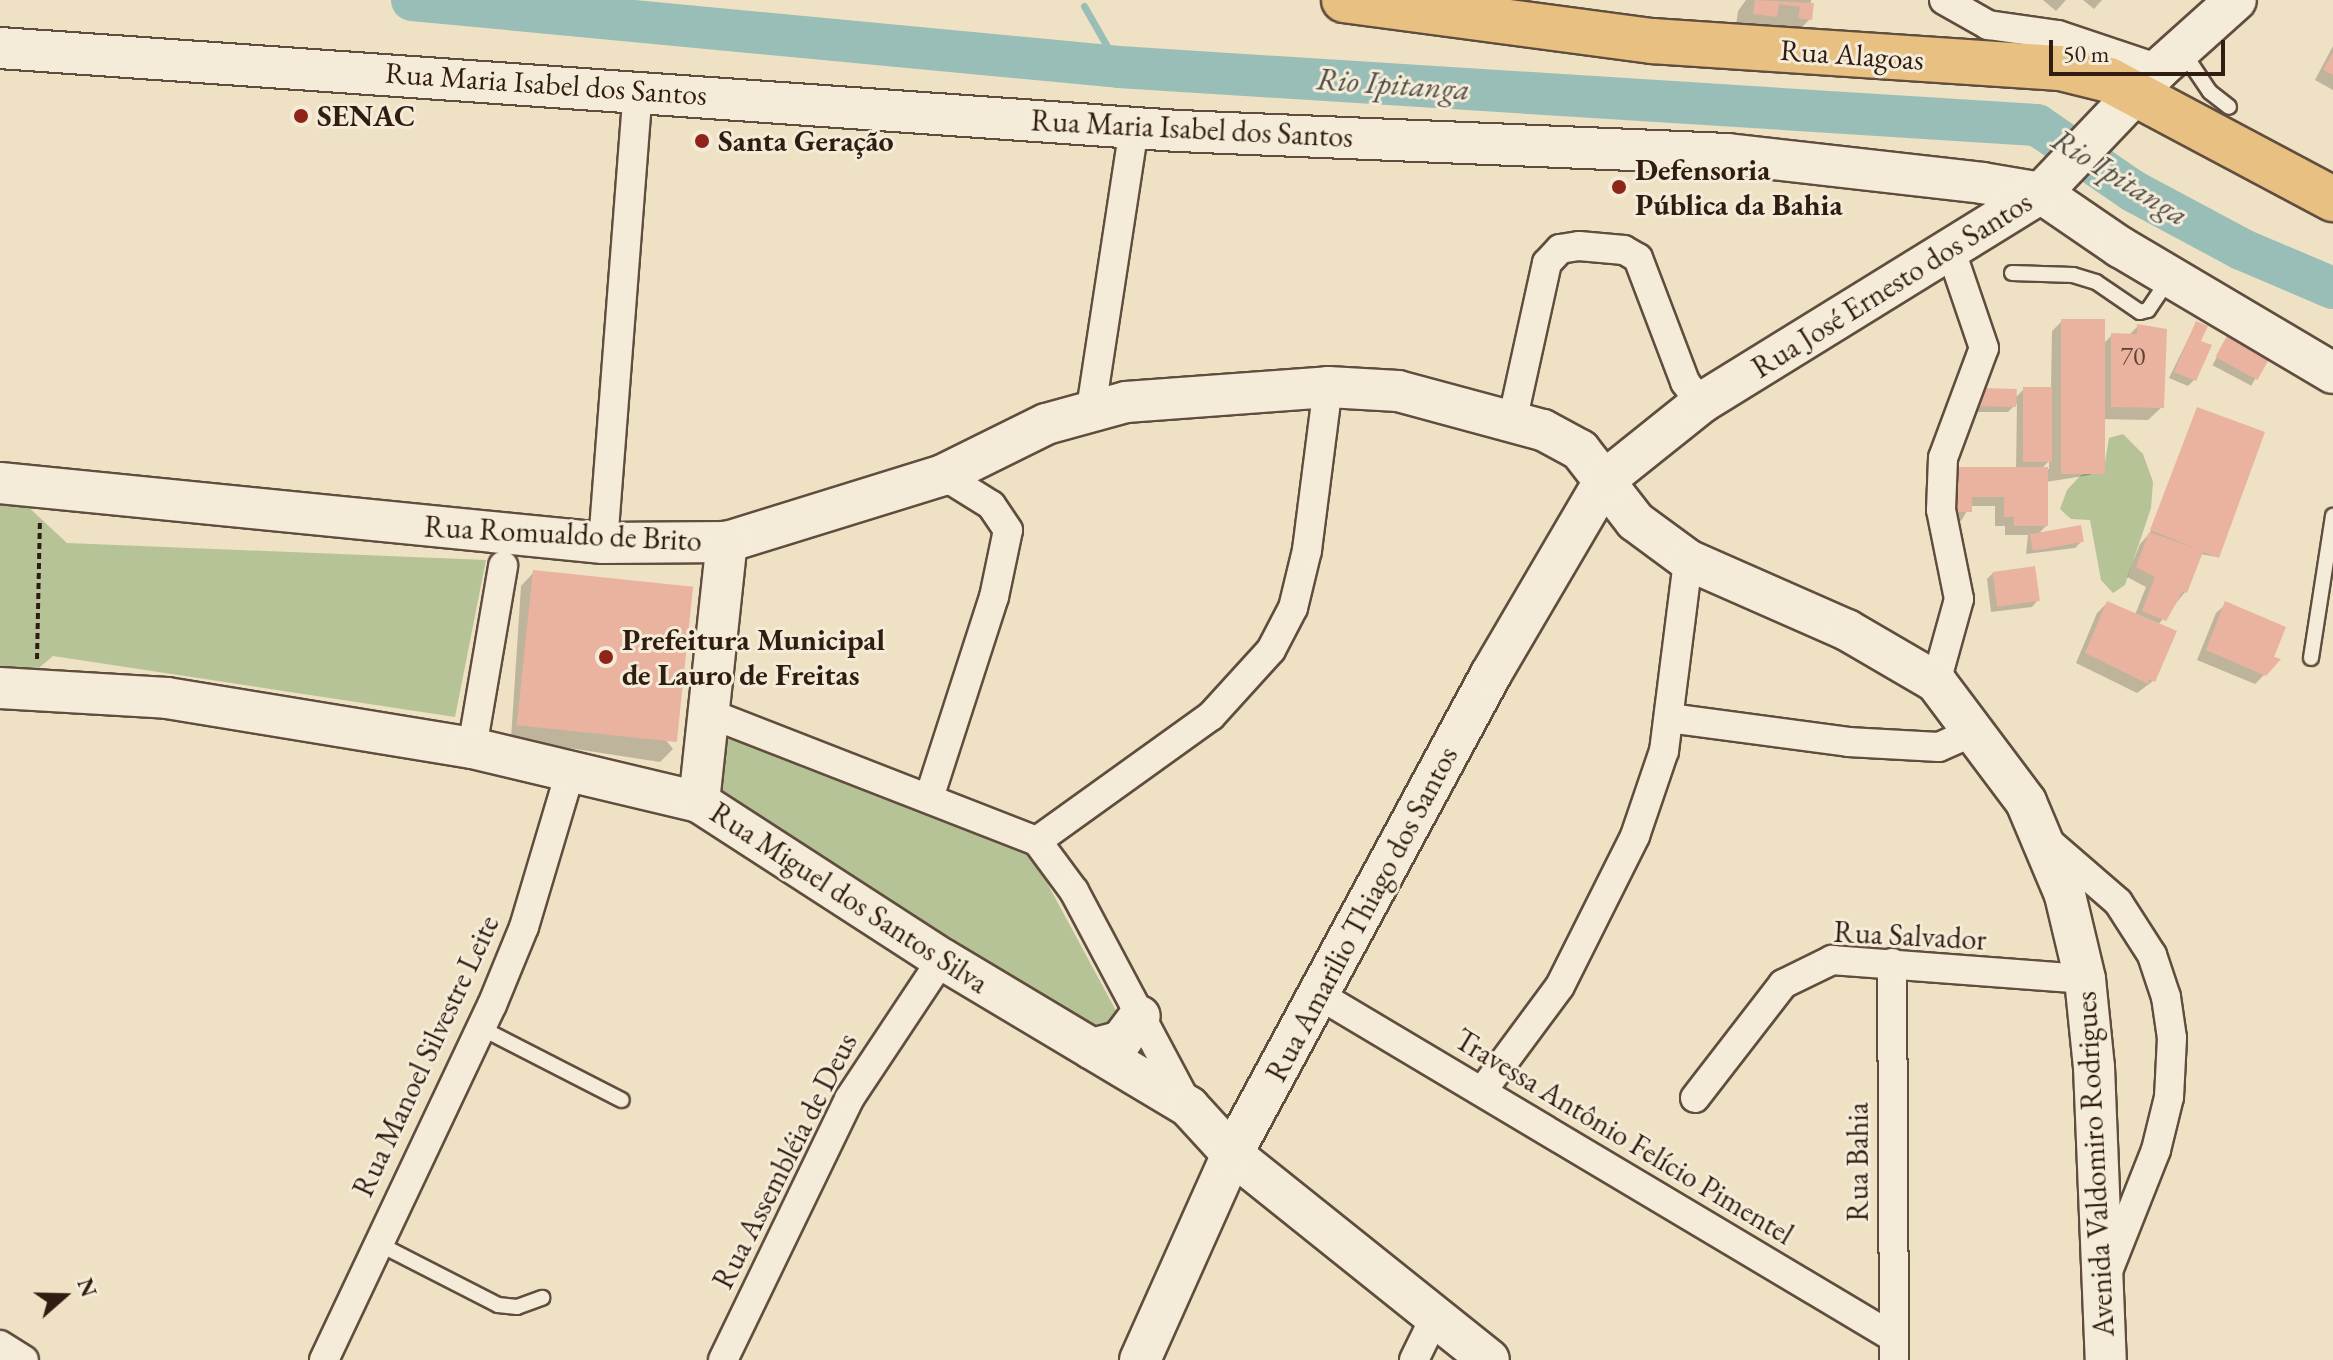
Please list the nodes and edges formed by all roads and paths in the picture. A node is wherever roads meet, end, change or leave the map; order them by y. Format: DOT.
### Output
graph roads {
  1 [pos="1344,0"];
  2 [pos="1944,0"];
  3 [pos="2236,0"];
  4 [pos="0,48"];
  5 [pos="2169,59"];
  6 [pos="638,89"];
  7 [pos="2229,107"];
  8 [pos="1134,128"];
  9 [pos="2049,187"];
  10 [pos="2333,199"];
  11 [pos="1950,248"];
  12 [pos="2012,273"];
  13 [pos="2170,277"];
  14 [pos="2333,373"];
  15 [pos="1328,387"];
  16 [pos="1701,403"];
  17 [pos="1091,409"];
  18 [pos="1512,422"];
  19 [pos="943,475"];
  20 [pos="1605,480"];
  21 [pos="0,483"];
  22 [pos="41,485"];
  23 [pos="2333,516"];
  24 [pos="727,542"];
  25 [pos="603,543"];
  26 [pos="1688,560"];
  27 [pos="503,566"];
  28 [pos="2311,658"];
  29 [pos="1936,682"];
  30 [pos="18,688"];
  31 [pos="708,713"];
  32 [pos="1669,718"];
  33 [pos="1975,731"];
  34 [pos="472,748"];
  35 [pos="570,773"];
  36 [pos="929,798"];
  37 [pos="699,802"];
  38 [pos="2043,837"];
  39 [pos="1037,841"];
  40 [pos="942,959"];
  41 [pos="1892,963"];
  42 [pos="2085,979"];
  43 [pos="1319,995"];
  44 [pos="1140,1016"];
  45 [pos="481,1028"];
  46 [pos="1092,1049"];
  47 [pos="1483,1090"];
  48 [pos="1695,1098"];
  49 [pos="622,1100"];
  50 [pos="1189,1107"];
  51 [pos="1232,1154"];
  52 [pos="377,1243"];
  53 [pos="2103,1283"];
  54 [pos="542,1298"];
  55 [pos="1434,1319"];
  56 [pos="0,1345"];
  57 [pos="1893,1348"];
  58 [pos="24,1360"];
  59 [pos="324,1360"];
  60 [pos="723,1360"];
  61 [pos="1140,1360"];
  62 [pos="1414,1360"];
  63 [pos="1489,1360"];
  64 [pos="2106,1360"];
  1 -- 5 [label="main road, Rua Alagoas"];
  2 -- 5 [label="street"];
  3 -- 5 [label="street, Rua José Ernesto dos Santos"];
  4 -- 6 [label="street, Rua Maria Isabel dos Santos"];
  5 -- 7 [label="lane"];
  5 -- 9 [label="street, Rua José Ernesto dos Santos"];
  5 -- 10 [label="main road, Rua Alagoas"];
  6 -- 8 [label="street, Rua Maria Isabel dos Santos"];
  6 -- 25 [label="street"];
  8 -- 9 [label="street, Rua Maria Isabel dos Santos"];
  8 -- 17 [label="street"];
  9 -- 11 [label="street, Rua José Ernesto dos Santos"];
  9 -- 13 [label="street, Rua Maria Isabel dos Santos"];
  11 -- 16 [label="street, Rua José Ernesto dos Santos"];
  11 -- 29 [label="street"];
  12 -- 13 [label="lane"];
  13 -- 14 [label="street, Rua Maria Isabel dos Santos"];
  15 -- 17 [label="street, Rua Romualdo de Brito"];
  15 -- 18 [label="street, Rua Romualdo de Brito"];
  15 -- 39 [label="street"];
  16 -- 18 [label="street"];
  16 -- 20 [label="street, Rua José Ernesto dos Santos"];
  17 -- 19 [label="street, Rua Romualdo de Brito"];
  18 -- 20 [label="street, Rua Romualdo de Brito"];
  19 -- 24 [label="street, Rua Romualdo de Brito"];
  19 -- 36 [label="street"];
  20 -- 26 [label="street, Avenida Valdomiro Rodrigues"];
  20 -- 43 [label="street, Rua Amarilio Thiago dos Santos"];
  21 -- 22 [label="street, Rua Romualdo de Brito"];
  22 -- 25 [label="street, Rua Romualdo de Brito"];
  22 -- 30 [label="path"];
  23 -- 28 [label="lane"];
  24 -- 25 [label="street, Rua Romualdo de Brito"];
  24 -- 31 [label="street"];
  26 -- 29 [label="street, Avenida Valdomiro Rodrigues"];
  26 -- 32 [label="street"];
  27 -- 34 [label="street"];
  29 -- 33 [label="street, Avenida Valdomiro Rodrigues"];
  30 -- 34 [label="street, Rua Miguel dos Santos Silva"];
  31 -- 36 [label="street"];
  31 -- 37 [label="street"];
  32 -- 33 [label="street"];
  32 -- 47 [label="street"];
  33 -- 38 [label="street, Avenida Valdomiro Rodrigues"];
  34 -- 35 [label="street, Rua Miguel dos Santos Silva"];
  35 -- 37 [label="street, Rua Miguel dos Santos Silva"];
  35 -- 45 [label="street, Rua Manoel Silvestre Leite"];
  36 -- 39 [label="street"];
  37 -- 40 [label="street, Rua Miguel dos Santos Silva"];
  38 -- 42 [label="street, Avenida Valdomiro Rodrigues"];
  38 -- 53 [label="street"];
  39 -- 44 [label="street"];
  40 -- 46 [label="street, Rua Miguel dos Santos Silva"];
  40 -- 60 [label="street, Rua Assembléia de Deus"];
  41 -- 42 [label="street, Rua Salvador"];
  41 -- 48 [label="street, Rua Salvador"];
  41 -- 57 [label="street, Rua Bahia"];
  42 -- 53 [label="street, Avenida Valdomiro Rodrigues"];
  43 -- 47 [label="street, Travessa Antônio Felício Pimentel"];
  43 -- 51 [label="street, Rua Amarilio Thiago dos Santos"];
  44 -- 46 [label="street"];
  44 -- 50 [label="street"];
  45 -- 49 [label="lane"];
  45 -- 52 [label="street, Rua Manoel Silvestre Leite"];
  46 -- 50 [label="street, Rua Miguel dos Santos Silva"];
  47 -- 57 [label="street, Travessa Antônio Felício Pimentel"];
  50 -- 51 [label="street, Rua Miguel dos Santos Silva"];
  51 -- 55 [label="street, Rua Miguel dos Santos Silva"];
  51 -- 61 [label="street, Rua Amarilio Thiago dos Santos"];
  52 -- 54 [label="lane"];
  52 -- 59 [label="street, Rua Manoel Silvestre Leite"];
  53 -- 64 [label="street, Avenida Valdomiro Rodrigues"];
  55 -- 62 [label="street"];
  55 -- 63 [label="street, Rua Miguel dos Santos Silva"];
  56 -- 58 [label="street"];
}
